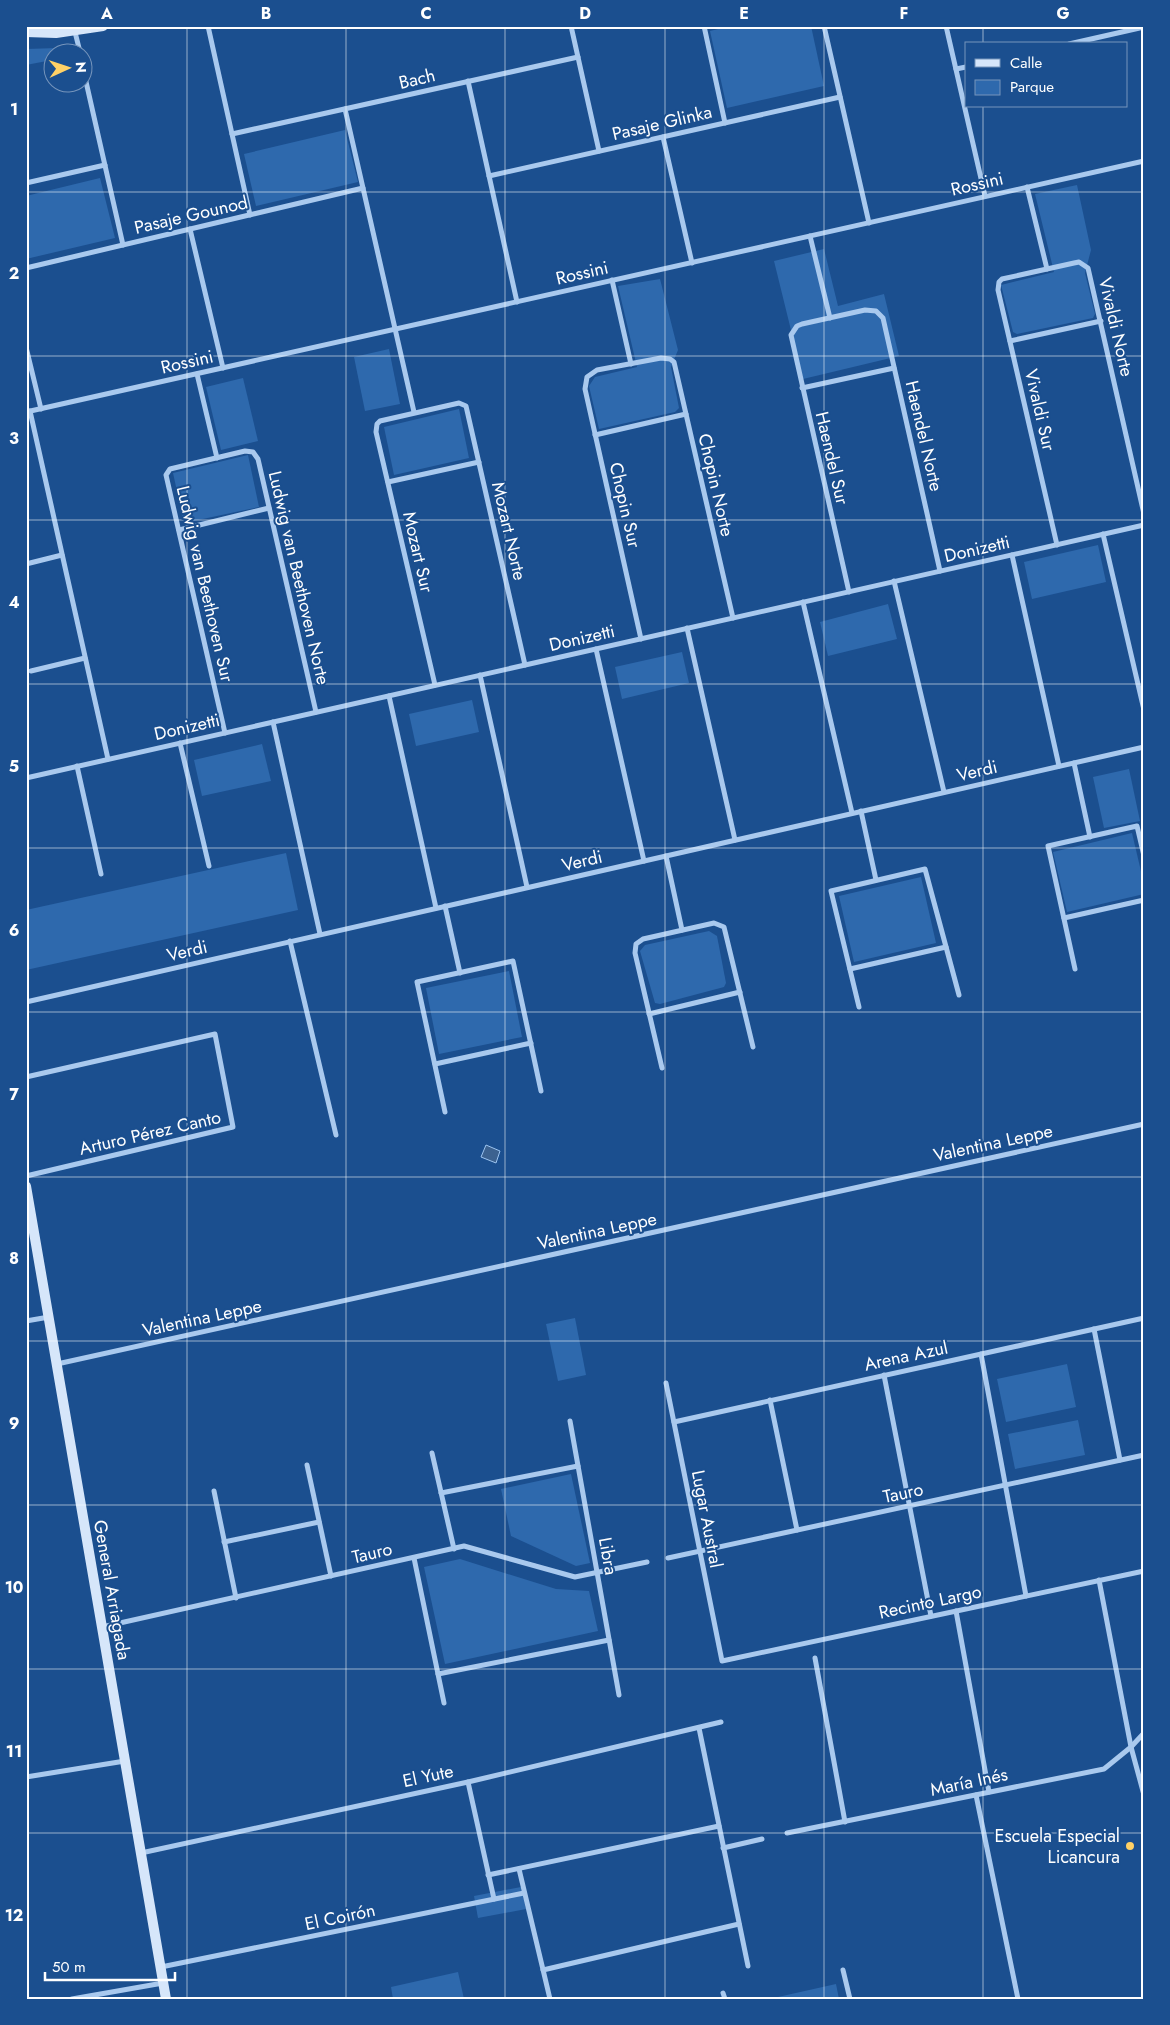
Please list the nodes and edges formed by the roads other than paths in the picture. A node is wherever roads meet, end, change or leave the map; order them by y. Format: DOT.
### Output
graph roads {
  1 [pos="103,26"];
  2 [pos="208,26"];
  3 [pos="571,26"];
  4 [pos="704,26"];
  5 [pos="824,26"];
  6 [pos="946,26"];
  7 [pos="1144,27"];
  8 [pos="26,32"];
  9 [pos="75,32"];
  10 [pos="78,42"];
  11 [pos="1078,42"];
  12 [pos="578,57"];
  13 [pos="965,67"];
  14 [pos="956,70"];
  15 [pos="468,81"];
  16 [pos="88,92"];
  17 [pos="840,97"];
  18 [pos="345,109"];
  19 [pos="725,123"];
  20 [pos="232,134"];
  21 [pos="663,137"];
  22 [pos="599,152"];
  23 [pos="1144,161"];
  24 [pos="105,164"];
  25 [pos="489,176"];
  26 [pos="26,183"];
  27 [pos="1027,187"];
  28 [pos="363,188"];
  29 [pos="985,196"];
  30 [pos="250,215"];
  31 [pos="869,223"];
  32 [pos="190,229"];
  33 [pos="810,236"];
  34 [pos="123,245"];
  35 [pos="692,262"];
  36 [pos="26,268"];
  37 [pos="1047,269"];
  38 [pos="612,280"];
  39 [pos="517,302"];
  40 [pos="830,318"];
  41 [pos="1101,321"];
  42 [pos="394,330"];
  43 [pos="1010,341"];
  44 [pos="26,347"];
  45 [pos="631,364"];
  46 [pos="223,368"];
  47 [pos="894,368"];
  48 [pos="198,374"];
  49 [pos="802,388"];
  50 [pos="41,409"];
  51 [pos="28,412"];
  52 [pos="414,412"];
  53 [pos="686,414"];
  54 [pos="595,434"];
  55 [pos="217,458"];
  56 [pos="479,462"];
  57 [pos="388,482"];
  58 [pos="270,508"];
  59 [pos="1144,514"];
  60 [pos="1144,525"];
  61 [pos="179,530"];
  62 [pos="1103,534"];
  63 [pos="1057,545"];
  64 [pos="1012,555"];
  65 [pos="62,556"];
  66 [pos="26,564"];
  67 [pos="940,571"];
  68 [pos="894,581"];
  69 [pos="848,592"];
  70 [pos="803,602"];
  71 [pos="733,618"];
  72 [pos="687,628"];
  73 [pos="641,639"];
  74 [pos="596,649"];
  75 [pos="85,658"];
  76 [pos="525,665"];
  77 [pos="31,671"];
  78 [pos="480,675"];
  79 [pos="435,686"];
  80 [pos="389,696"];
  81 [pos="1144,710"];
  82 [pos="316,712"];
  83 [pos="273,722"];
  84 [pos="225,733"];
  85 [pos="180,743"];
  86 [pos="1144,747"];
  87 [pos="108,759"];
  88 [pos="1074,763"];
  89 [pos="77,766"];
  90 [pos="1059,766"];
  91 [pos="26,778"];
  92 [pos="944,792"];
  93 [pos="861,811"];
  94 [pos="852,813"];
  95 [pos="1090,837"];
  96 [pos="736,840"];
  97 [pos="666,856"];
  98 [pos="1144,856"];
  99 [pos="644,861"];
  100 [pos="208,866"];
  101 [pos="101,874"];
  102 [pos="876,880"];
  103 [pos="527,887"];
  104 [pos="1144,900"];
  105 [pos="445,906"];
  106 [pos="436,908"];
  107 [pos="1064,918"];
  108 [pos="682,930"];
  109 [pos="320,934"];
  110 [pos="290,941"];
  111 [pos="946,947"];
  112 [pos="850,969"];
  113 [pos="1076,969"];
  114 [pos="460,973"];
  115 [pos="740,992"];
  116 [pos="958,995"];
  117 [pos="26,1002"];
  118 [pos="859,1007"];
  119 [pos="649,1014"];
  120 [pos="531,1043"];
  121 [pos="753,1047"];
  122 [pos="435,1064"];
  123 [pos="662,1068"];
  124 [pos="26,1077"];
  125 [pos="541,1091"];
  126 [pos="445,1112"];
  127 [pos="1144,1124"];
  128 [pos="336,1135"];
  129 [pos="26,1176"];
  130 [pos="26,1186"];
  131 [pos="49,1317"];
  132 [pos="1144,1318"];
  133 [pos="26,1321"];
  134 [pos="1094,1329"];
  135 [pos="981,1354"];
  136 [pos="57,1364"];
  137 [pos="884,1375"];
  138 [pos="666,1383"];
  139 [pos="770,1400"];
  140 [pos="570,1421"];
  141 [pos="674,1422"];
  142 [pos="432,1453"];
  143 [pos="1144,1455"];
  144 [pos="1120,1460"];
  145 [pos="307,1465"];
  146 [pos="578,1466"];
  147 [pos="1005,1485"];
  148 [pos="214,1491"];
  149 [pos="441,1493"];
  150 [pos="909,1506"];
  151 [pos="319,1522"];
  152 [pos="797,1530"];
  153 [pos="224,1542"];
  154 [pos="454,1549"];
  155 [pos="699,1551"];
  156 [pos="414,1558"];
  157 [pos="668,1558"];
  158 [pos="647,1562"];
  159 [pos="1144,1571"];
  160 [pos="597,1573"];
  161 [pos="331,1576"];
  162 [pos="1099,1580"];
  163 [pos="1026,1596"];
  164 [pos="236,1598"];
  165 [pos="956,1611"];
  166 [pos="930,1616"];
  167 [pos="102,1627"];
  168 [pos="609,1640"];
  169 [pos="815,1658"];
  170 [pos="722,1661"];
  171 [pos="438,1674"];
  172 [pos="619,1695"];
  173 [pos="444,1703"];
  174 [pos="721,1722"];
  175 [pos="699,1728"];
  176 [pos="1144,1733"];
  177 [pos="1131,1747"];
  178 [pos="125,1760"];
  179 [pos="26,1777"];
  180 [pos="468,1782"];
  181 [pos="989,1792"];
  182 [pos="976,1795"];
  183 [pos="1144,1795"];
  184 [pos="845,1822"];
  185 [pos="719,1826"];
  186 [pos="787,1834"];
  187 [pos="762,1839"];
  188 [pos="723,1848"];
  189 [pos="141,1853"];
  190 [pos="519,1869"];
  191 [pos="488,1875"];
  192 [pos="524,1893"];
  193 [pos="494,1899"];
  194 [pos="739,1924"];
  195 [pos="748,1966"];
  196 [pos="160,1967"];
  197 [pos="543,1970"];
  198 [pos="844,1970"];
  199 [pos="163,1983"];
  200 [pos="72,1999"];
  201 [pos="166,1999"];
  202 [pos="550,1999"];
  203 [pos="850,1999"];
  204 [pos="1018,1999"];
  1 -- 9 [label="street"];
  2 -- 20 [label="street"];
  3 -- 12 [label="street"];
  4 -- 19 [label="street"];
  5 -- 17 [label="street"];
  6 -- 14 [label="street"];
  7 -- 11 [label="street"];
  8 -- 9 [label="street"];
  9 -- 10 [label="street"];
  12 -- 15 [label="street, Bach"];
  12 -- 22 [label="street"];
  13 -- 14 [label="street"];
  14 -- 29 [label="street"];
  15 -- 18 [label="street, Bach"];
  15 -- 25 [label="street"];
  16 -- 24 [label="street"];
  17 -- 19 [label="street, Pasaje Glinka"];
  17 -- 31 [label="street"];
  18 -- 20 [label="street, Bach"];
  18 -- 28 [label="street"];
  19 -- 21 [label="street, Pasaje Glinka"];
  20 -- 30 [label="street"];
  21 -- 22 [label="street, Pasaje Glinka"];
  21 -- 35 [label="street"];
  22 -- 25 [label="street, Pasaje Glinka"];
  23 -- 27 [label="street, Rossini"];
  24 -- 26 [label="street"];
  24 -- 34 [label="street"];
  25 -- 39 [label="street"];
  27 -- 29 [label="street, Rossini"];
  27 -- 37 [label="street"];
  28 -- 30 [label="street, Pasaje Gounod"];
  28 -- 42 [label="street"];
  29 -- 31 [label="street, Rossini"];
  30 -- 32 [label="street, Pasaje Gounod"];
  31 -- 33 [label="street, Rossini"];
  32 -- 34 [label="street, Pasaje Gounod"];
  32 -- 46 [label="street"];
  33 -- 35 [label="street, Rossini"];
  33 -- 40 [label="street"];
  34 -- 36 [label="street, Pasaje Gounod"];
  35 -- 38 [label="street, Rossini"];
  37 -- 41 [label="street, Vivaldi Norte"];
  37 -- 43 [label="street, Vivaldi Sur"];
  38 -- 39 [label="street, Rossini"];
  38 -- 45 [label="street"];
  39 -- 42 [label="street, Rossini"];
  40 -- 47 [label="street, Haendel Norte"];
  40 -- 49 [label="street, Haendel Sur"];
  41 -- 43 [label="street"];
  41 -- 59 [label="street, Vivaldi Norte"];
  42 -- 46 [label="street, Rossini"];
  42 -- 52 [label="street"];
  43 -- 63 [label="street, Vivaldi Sur"];
  44 -- 50 [label="street"];
  45 -- 53 [label="street, Chopin Norte"];
  45 -- 54 [label="street, Chopin Sur"];
  46 -- 48 [label="street, Rossini"];
  47 -- 49 [label="street"];
  47 -- 67 [label="street, Haendel Norte"];
  48 -- 50 [label="street, Rossini"];
  48 -- 55 [label="street"];
  49 -- 69 [label="street, Haendel Sur"];
  50 -- 51 [label="street, Rossini"];
  51 -- 65 [label="street"];
  52 -- 56 [label="street, Mozart Norte"];
  52 -- 57 [label="street, Mozart Sur"];
  53 -- 54 [label="street"];
  53 -- 71 [label="street, Chopin Norte"];
  54 -- 73 [label="street, Chopin Sur"];
  55 -- 58 [label="street, Ludwig van Beethoven Norte"];
  55 -- 61 [label="street, Ludwig van Beethoven Sur"];
  56 -- 57 [label="street"];
  56 -- 76 [label="street, Mozart Norte"];
  57 -- 79 [label="street, Mozart Sur"];
  58 -- 61 [label="street"];
  58 -- 82 [label="street, Ludwig van Beethoven Norte"];
  60 -- 62 [label="street, Donizetti"];
  61 -- 84 [label="street, Ludwig van Beethoven Sur"];
  62 -- 63 [label="street, Donizetti"];
  62 -- 81 [label="street"];
  63 -- 64 [label="street, Donizetti"];
  64 -- 67 [label="street, Donizetti"];
  64 -- 90 [label="street"];
  65 -- 66 [label="street"];
  65 -- 75 [label="street"];
  67 -- 68 [label="street, Donizetti"];
  68 -- 69 [label="street, Donizetti"];
  68 -- 92 [label="street"];
  69 -- 70 [label="street, Donizetti"];
  70 -- 71 [label="street, Donizetti"];
  70 -- 94 [label="street"];
  71 -- 72 [label="street, Donizetti"];
  72 -- 73 [label="street, Donizetti"];
  72 -- 96 [label="street"];
  73 -- 74 [label="street, Donizetti"];
  74 -- 76 [label="street, Donizetti"];
  74 -- 99 [label="street"];
  75 -- 77 [label="street"];
  75 -- 87 [label="street"];
  76 -- 78 [label="street, Donizetti"];
  78 -- 79 [label="street, Donizetti"];
  78 -- 103 [label="street"];
  79 -- 80 [label="street, Donizetti"];
  80 -- 82 [label="street, Donizetti"];
  80 -- 106 [label="street"];
  82 -- 83 [label="street, Donizetti"];
  83 -- 84 [label="street, Donizetti"];
  83 -- 109 [label="street"];
  84 -- 85 [label="street, Donizetti"];
  85 -- 87 [label="street, Donizetti"];
  85 -- 100 [label="street"];
  86 -- 88 [label="street, Verdi"];
  87 -- 89 [label="street, Donizetti"];
  88 -- 90 [label="street, Verdi"];
  88 -- 95 [label="street"];
  89 -- 91 [label="street, Donizetti"];
  89 -- 101 [label="street"];
  90 -- 92 [label="street, Verdi"];
  92 -- 93 [label="street, Verdi"];
  93 -- 94 [label="street, Verdi"];
  93 -- 102 [label="street"];
  94 -- 96 [label="street, Verdi"];
  95 -- 98 [label="street"];
  95 -- 107 [label="street"];
  96 -- 97 [label="street, Verdi"];
  97 -- 99 [label="street, Verdi"];
  97 -- 108 [label="street"];
  99 -- 103 [label="street, Verdi"];
  102 -- 111 [label="street"];
  102 -- 112 [label="street"];
  103 -- 105 [label="street, Verdi"];
  104 -- 107 [label="street"];
  105 -- 106 [label="street, Verdi"];
  105 -- 114 [label="street"];
  106 -- 109 [label="street, Verdi"];
  107 -- 113 [label="street"];
  108 -- 115 [label="street"];
  108 -- 119 [label="street"];
  109 -- 110 [label="street, Verdi"];
  110 -- 117 [label="street, Verdi"];
  110 -- 128 [label="street"];
  111 -- 112 [label="street"];
  111 -- 116 [label="street"];
  112 -- 118 [label="street"];
  114 -- 120 [label="street"];
  114 -- 122 [label="street"];
  115 -- 119 [label="street"];
  115 -- 121 [label="street"];
  119 -- 123 [label="street"];
  120 -- 122 [label="street"];
  120 -- 125 [label="street"];
  122 -- 126 [label="street"];
  124 -- 129 [label="street, Arturo Pérez Canto"];
  127 -- 136 [label="street, Valentina Leppe"];
  130 -- 131 [label="street, General Arriagada"];
  131 -- 133 [label="street"];
  131 -- 136 [label="street, General Arriagada"];
  132 -- 134 [label="street, Arena Azul"];
  134 -- 135 [label="street, Arena Azul"];
  134 -- 144 [label="street"];
  135 -- 137 [label="street, Arena Azul"];
  135 -- 147 [label="street"];
  136 -- 167 [label="street, General Arriagada"];
  137 -- 139 [label="street, Arena Azul"];
  137 -- 150 [label="street"];
  138 -- 141 [label="street, Lugar Austral"];
  139 -- 141 [label="street, Arena Azul"];
  139 -- 152 [label="street"];
  140 -- 146 [label="street, Libra"];
  141 -- 155 [label="street, Lugar Austral"];
  142 -- 149 [label="street"];
  143 -- 144 [label="street, Tauro"];
  144 -- 147 [label="street, Tauro"];
  145 -- 151 [label="street"];
  146 -- 149 [label="street"];
  146 -- 160 [label="street, Libra"];
  147 -- 150 [label="street, Tauro"];
  147 -- 163 [label="street"];
  148 -- 153 [label="street"];
  149 -- 154 [label="street"];
  150 -- 152 [label="street, Tauro"];
  150 -- 166 [label="street"];
  151 -- 153 [label="street"];
  151 -- 161 [label="street"];
  152 -- 155 [label="street, Tauro"];
  153 -- 164 [label="street"];
  154 -- 156 [label="street, Tauro"];
  154 -- 160 [label="street, Tauro"];
  155 -- 157 [label="street, Tauro"];
  155 -- 170 [label="street, Lugar Austral"];
  156 -- 161 [label="street, Tauro"];
  156 -- 171 [label="street"];
  158 -- 160 [label="street, Tauro"];
  159 -- 162 [label="street, Recinto Largo"];
  160 -- 168 [label="street, Libra"];
  161 -- 164 [label="street, Tauro"];
  162 -- 163 [label="street, Recinto Largo"];
  162 -- 177 [label="street"];
  163 -- 165 [label="street, Recinto Largo"];
  164 -- 167 [label="street, Tauro"];
  165 -- 166 [label="street, Recinto Largo"];
  165 -- 181 [label="street"];
  166 -- 170 [label="street, Recinto Largo"];
  167 -- 178 [label="street, General Arriagada"];
  168 -- 171 [label="street"];
  168 -- 172 [label="street, Libra"];
  169 -- 184 [label="street"];
  171 -- 173 [label="street"];
  174 -- 175 [label="street, El Yute"];
  175 -- 180 [label="street, El Yute"];
  175 -- 185 [label="street"];
  176 -- 177 [label="street, María Inés"];
  177 -- 181 [label="street, María Inés"];
  177 -- 183 [label="street"];
  178 -- 179 [label="street"];
  178 -- 189 [label="street, General Arriagada"];
  180 -- 189 [label="street, El Yute"];
  180 -- 191 [label="street"];
  181 -- 182 [label="street, María Inés"];
  182 -- 184 [label="street, María Inés"];
  182 -- 204 [label="street"];
  184 -- 186 [label="street, María Inés"];
  185 -- 188 [label="street"];
  185 -- 190 [label="street"];
  187 -- 188 [label="street"];
  188 -- 194 [label="street"];
  189 -- 196 [label="street, General Arriagada"];
  190 -- 191 [label="street"];
  190 -- 192 [label="street"];
  191 -- 193 [label="street"];
  192 -- 193 [label="street, El Coirón"];
  192 -- 197 [label="street"];
  193 -- 196 [label="street, El Coirón"];
  194 -- 195 [label="street"];
  194 -- 197 [label="street"];
  196 -- 199 [label="street, General Arriagada"];
  197 -- 202 [label="street"];
  198 -- 203 [label="street"];
  199 -- 200 [label="street"];
  199 -- 201 [label="street, General Arriagada"];
}
